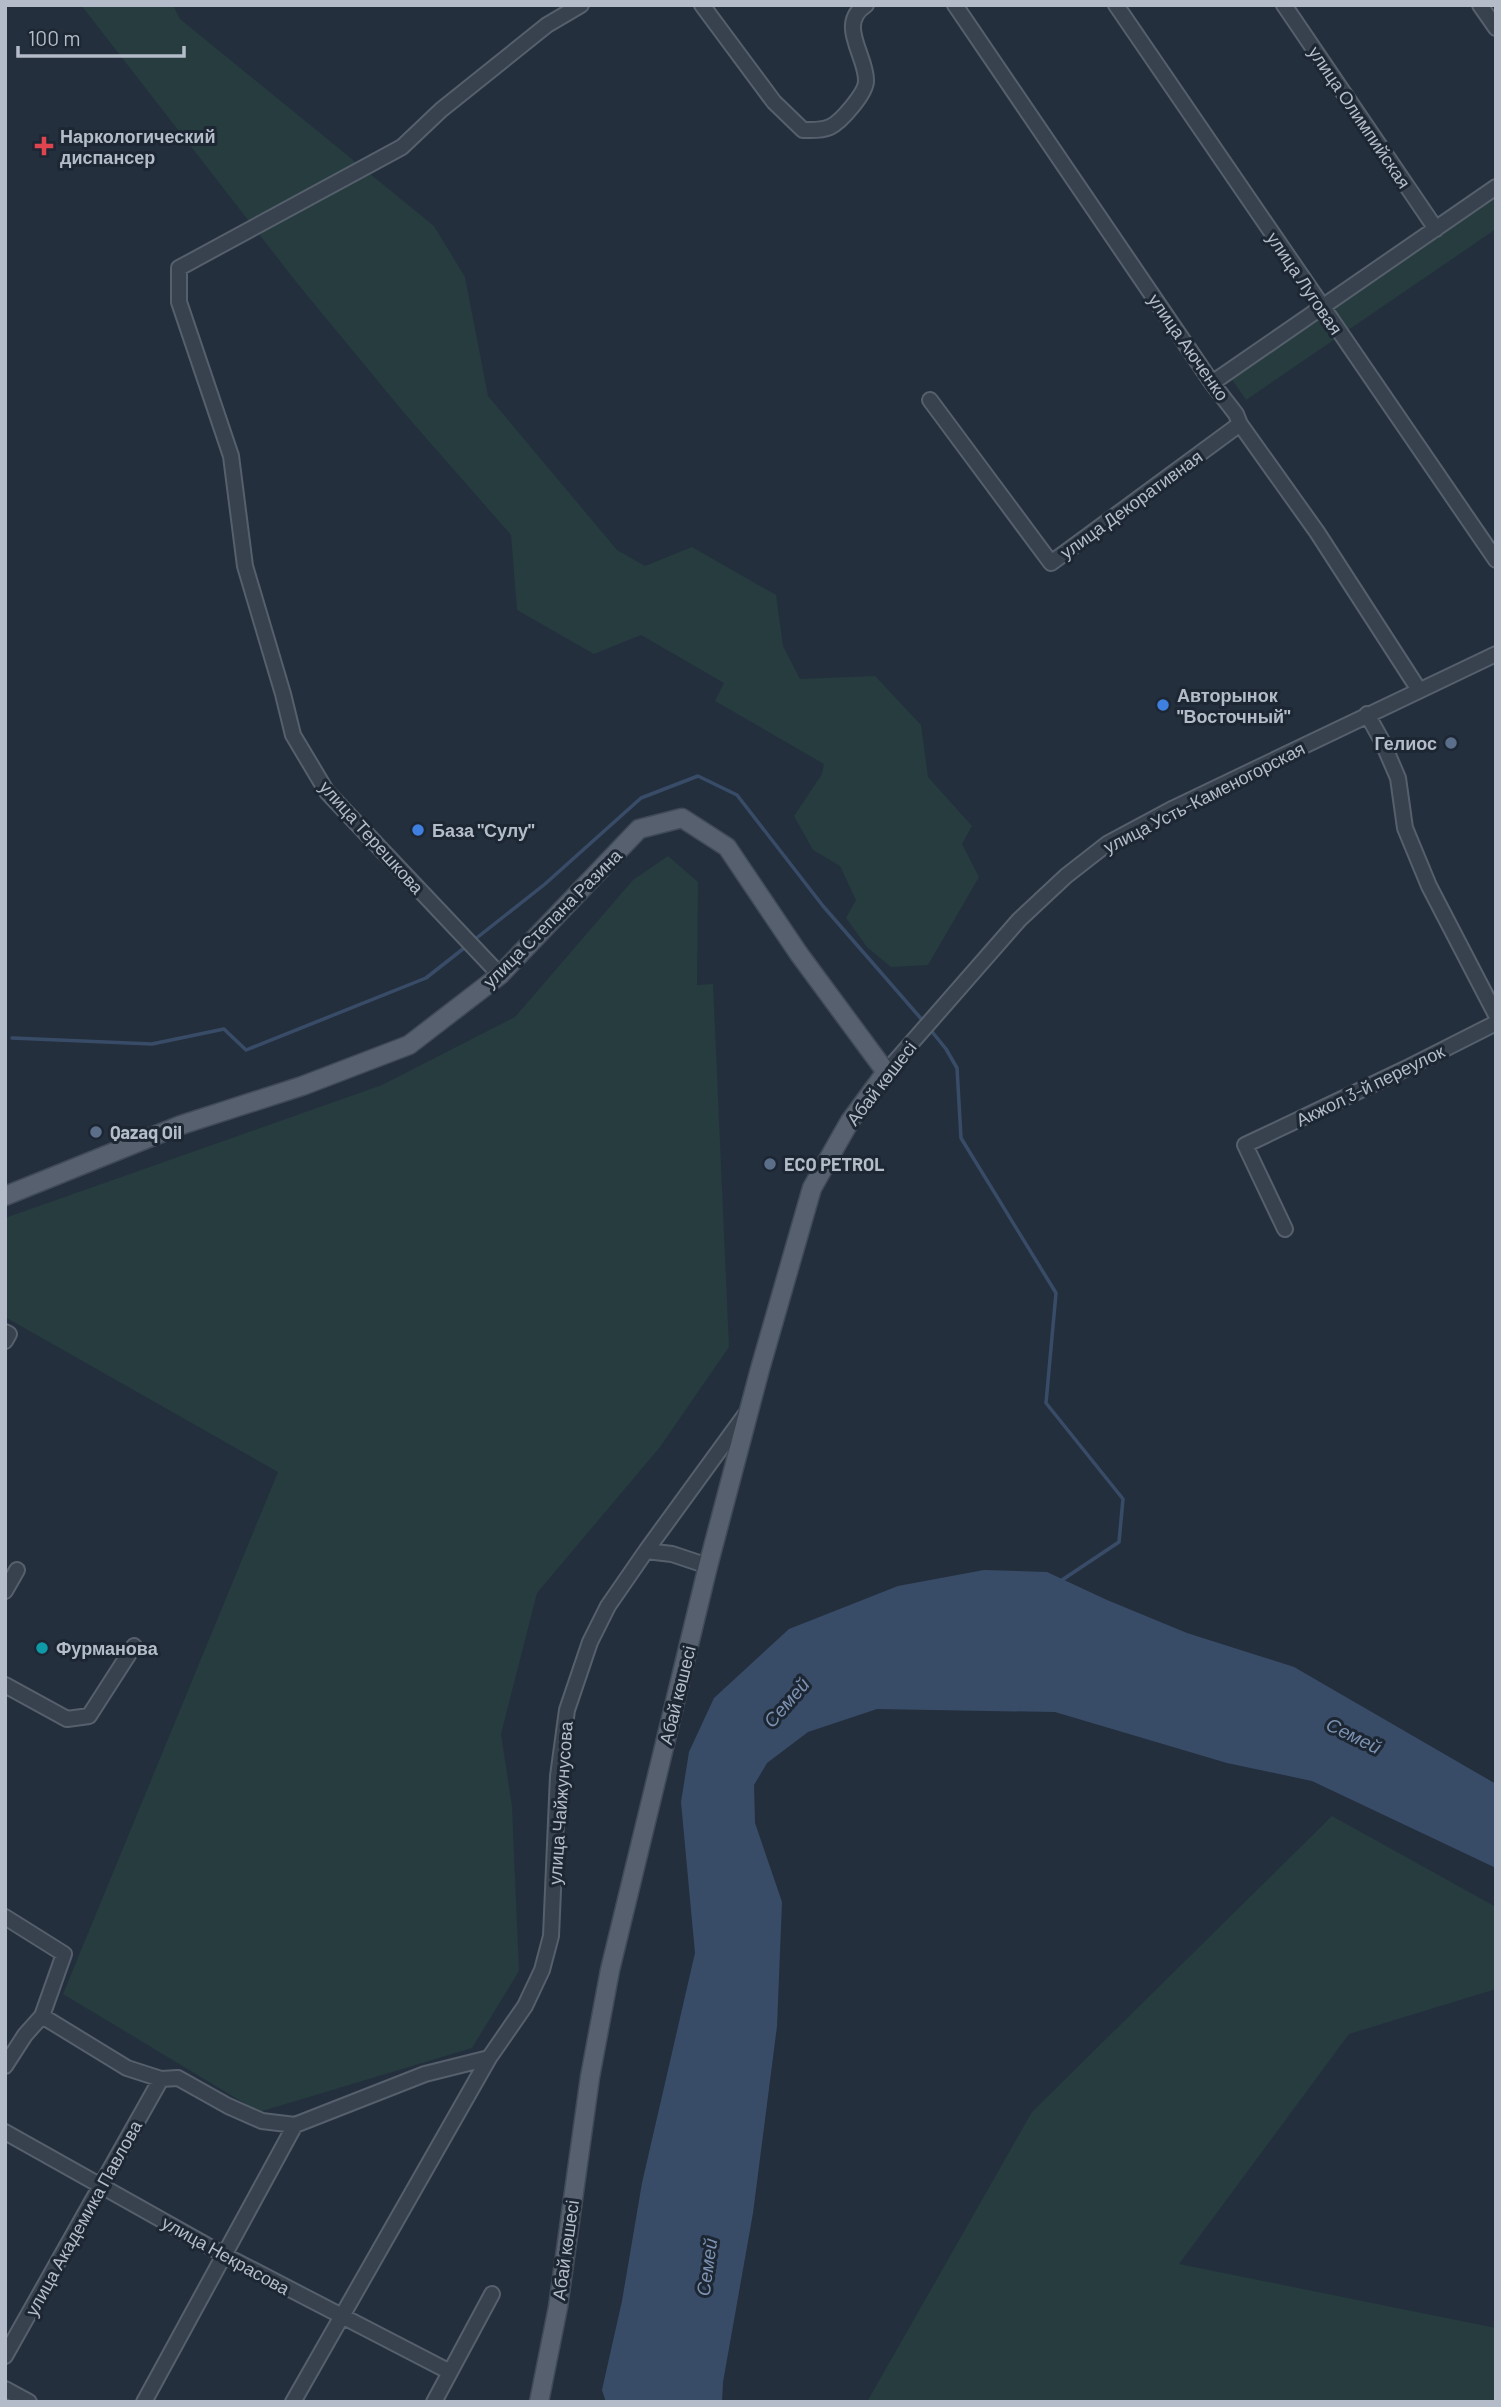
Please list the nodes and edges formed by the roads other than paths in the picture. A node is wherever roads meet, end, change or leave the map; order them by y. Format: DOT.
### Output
graph roads {
  1 [pos="581,5"];
  2 [pos="702,5"];
  3 [pos="866,5"];
  4 [pos="955,5"];
  5 [pos="1116,5"];
  6 [pos="1284,5"];
  7 [pos="1480,5"];
  8 [pos="1496,28"];
  9 [pos="1496,187"];
  10 [pos="1436,229"];
  11 [pos="1321,307"];
  12 [pos="1212,383"];
  13 [pos="930,400"];
  14 [pos="1240,424"];
  15 [pos="1496,559"];
  16 [pos="1496,654"];
  17 [pos="1419,690"];
  18 [pos="1367,715"];
  19 [pos="500,975"];
  20 [pos="1496,1015"];
  21 [pos="1496,1023"];
  22 [pos="925,1029"];
  23 [pos="886,1072"];
  24 [pos="5,1196"];
  25 [pos="1285,1229"];
  26 [pos="5,1332"];
  27 [pos="5,1341"];
  28 [pos="751,1407"];
  29 [pos="646,1551"];
  30 [pos="708,1566"];
  31 [pos="17,1570"];
  32 [pos="5,1591"];
  33 [pos="134,1646"];
  34 [pos="5,1685"];
  35 [pos="5,1917"];
  36 [pos="42,2016"];
  37 [pos="489,2058"];
  38 [pos="5,2066"];
  39 [pos="161,2079"];
  40 [pos="295,2125"];
  41 [pos="5,2132"];
  42 [pos="101,2186"];
  43 [pos="226,2256"];
  44 [pos="492,2294"];
  45 [pos="340,2317"];
  46 [pos="5,2356"];
  47 [pos="450,2372"];
  48 [pos="5,2389"];
  49 [pos="29,2402"];
  50 [pos="144,2402"];
  51 [pos="293,2402"];
  52 [pos="434,2402"];
  53 [pos="539,2402"];
  1 -- 19 [label="street, улица Терешкова"];
  2 -- 3 [label="street"];
  4 -- 12 [label="street, улица Аюченко"];
  5 -- 11 [label="street, улица Луговая"];
  6 -- 10 [label="street, улица Олимпийская"];
  7 -- 8 [label="street"];
  9 -- 10 [label="street"];
  10 -- 11 [label="street"];
  11 -- 12 [label="street"];
  11 -- 15 [label="street, улица Луговая"];
  12 -- 14 [label="street, улица Аюченко"];
  13 -- 14 [label="street, улица Декоративная"];
  14 -- 17 [label="street, улица Аюченко"];
  16 -- 17 [label="street, улица Усть-Каменогорская"];
  17 -- 18 [label="street, улица Усть-Каменогорская"];
  18 -- 20 [label="street"];
  18 -- 22 [label="street, улица Усть-Каменогорская"];
  19 -- 23 [label="main road, улица Степана Разина"];
  19 -- 24 [label="main road, улица Степана Разина"];
  21 -- 25 [label="street, Акжол 3-й переулок"];
  22 -- 23 [label="street, Абай көшесі"];
  23 -- 28 [label="main road, Абай көшесі"];
  26 -- 27 [label="street"];
  28 -- 29 [label="street, улица Чайжунусова"];
  28 -- 30 [label="main road, Абай көшесі"];
  29 -- 30 [label="street"];
  29 -- 37 [label="street, улица Чайжунусова"];
  30 -- 53 [label="main road, Абай көшесі"];
  31 -- 32 [label="street"];
  33 -- 34 [label="street"];
  35 -- 36 [label="street"];
  36 -- 38 [label="street"];
  36 -- 39 [label="street"];
  37 -- 40 [label="street"];
  37 -- 45 [label="street, улица Чайжунусова"];
  39 -- 40 [label="street"];
  39 -- 42 [label="street, улица Академика Павлова"];
  40 -- 43 [label="street"];
  41 -- 42 [label="street, улица Некрасова"];
  42 -- 43 [label="street, улица Некрасова"];
  42 -- 46 [label="street, улица Академика Павлова"];
  43 -- 45 [label="street, улица Некрасова"];
  43 -- 50 [label="street"];
  44 -- 47 [label="street"];
  45 -- 47 [label="street, улица Некрасова"];
  45 -- 51 [label="street, улица Чайжунусова"];
  47 -- 52 [label="street"];
  48 -- 49 [label="street"];
}
